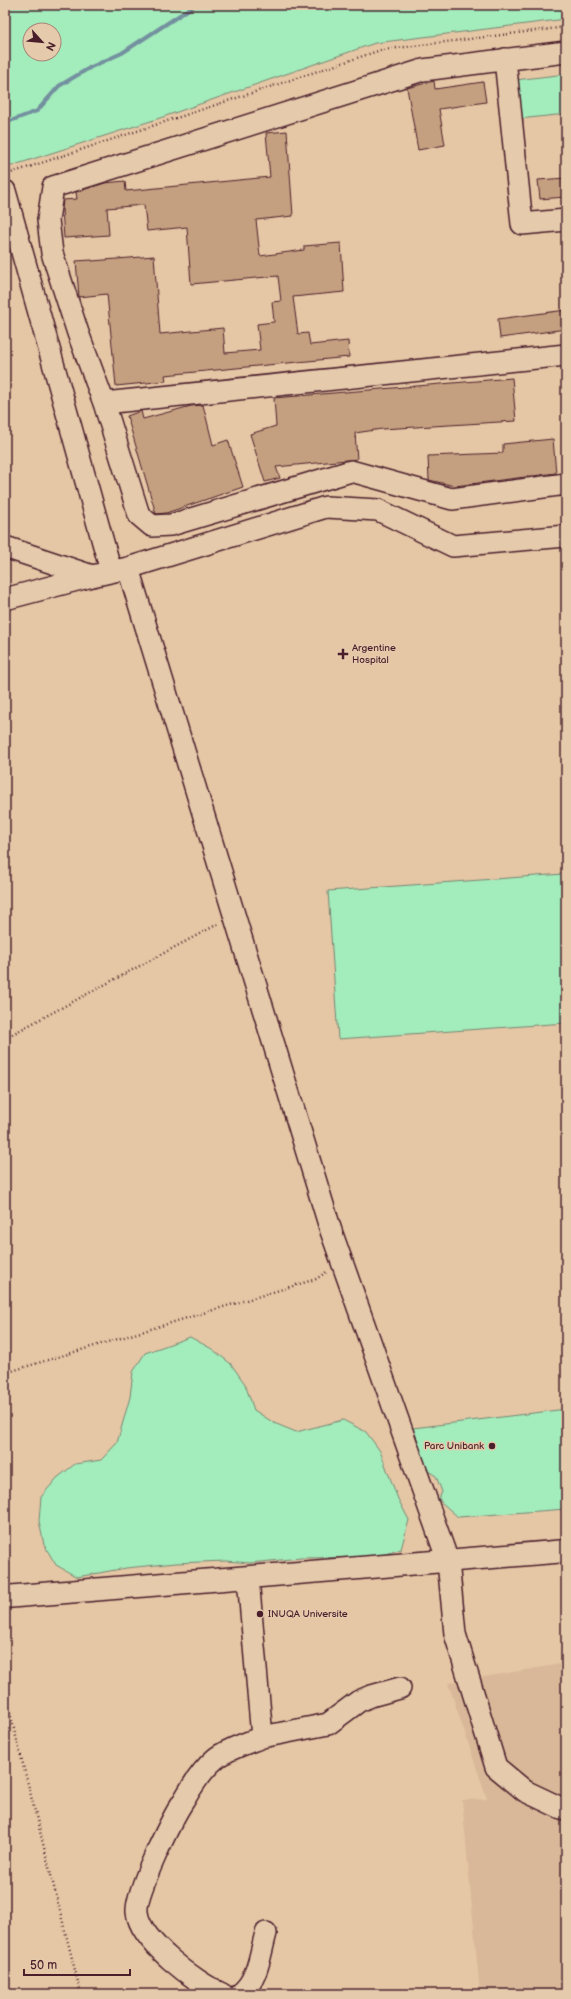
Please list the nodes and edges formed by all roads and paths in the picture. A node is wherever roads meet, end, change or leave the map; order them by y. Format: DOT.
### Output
graph roads {
  1 [pos="566,26"];
  2 [pos="566,52"];
  3 [pos="505,59"];
  4 [pos="5,175"];
  5 [pos="5,191"];
  6 [pos="566,220"];
  7 [pos="566,355"];
  8 [pos="104,403"];
  9 [pos="566,484"];
  10 [pos="566,536"];
  11 [pos="5,546"];
  12 [pos="110,571"];
  13 [pos="5,599"];
  14 [pos="235,916"];
  15 [pos="5,1038"];
  16 [pos="342,1262"];
  17 [pos="5,1373"];
  18 [pos="566,1551"];
  19 [pos="448,1561"];
  20 [pos="248,1578"];
  21 [pos="5,1597"];
  22 [pos="400,1688"];
  23 [pos="5,1693"];
  24 [pos="262,1737"];
  25 [pos="566,1809"];
  26 [pos="266,1933"];
  27 [pos="81,1994"];
  28 [pos="222,1994"];
  29 [pos="240,1994"];
  1 -- 4 [label="path"];
  2 -- 3 [label="street"];
  3 -- 6 [label="street"];
  3 -- 8 [label="street"];
  5 -- 12 [label="street"];
  7 -- 8 [label="street"];
  8 -- 9 [label="street"];
  10 -- 12 [label="street"];
  11 -- 12 [label="street"];
  12 -- 13 [label="street"];
  12 -- 14 [label="street"];
  14 -- 15 [label="path"];
  14 -- 16 [label="street"];
  16 -- 17 [label="path"];
  16 -- 19 [label="street"];
  18 -- 19 [label="main road"];
  19 -- 20 [label="main road"];
  19 -- 25 [label="street"];
  20 -- 21 [label="main road"];
  20 -- 24 [label="street"];
  22 -- 24 [label="street"];
  23 -- 27 [label="path"];
  24 -- 28 [label="street"];
  26 -- 29 [label="street"];
}
